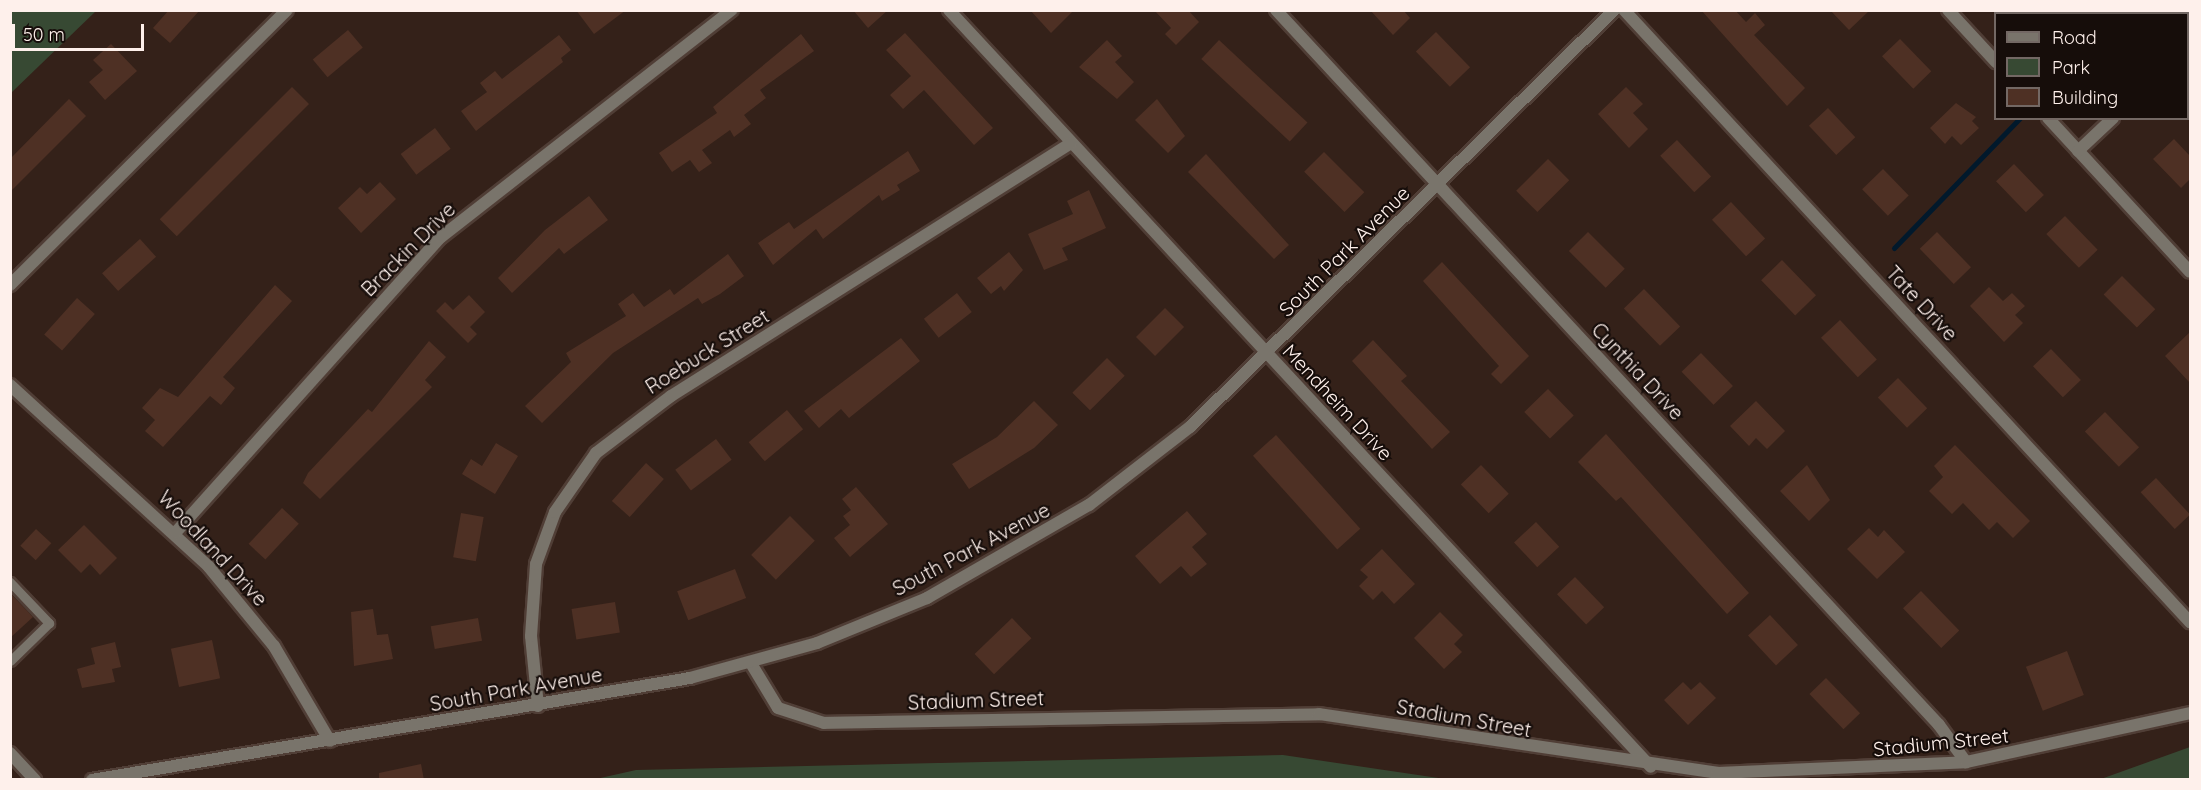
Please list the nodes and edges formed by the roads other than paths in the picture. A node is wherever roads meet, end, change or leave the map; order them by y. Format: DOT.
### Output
graph roads {
  1 [pos="287,10"];
  2 [pos="732,10"];
  3 [pos="949,10"];
  4 [pos="1276,10"];
  5 [pos="1614,10"];
  6 [pos="1624,10"];
  7 [pos="1948,10"];
  8 [pos="1994,61"];
  9 [pos="2050,120"];
  10 [pos="2111,120"];
  11 [pos="1071,143"];
  12 [pos="2078,151"];
  13 [pos="1439,185"];
  14 [pos="2190,272"];
  15 [pos="10,285"];
  16 [pos="1267,355"];
  17 [pos="10,385"];
  18 [pos="176,532"];
  19 [pos="10,582"];
  20 [pos="2190,622"];
  21 [pos="10,661"];
  22 [pos="752,664"];
  23 [pos="538,706"];
  24 [pos="2190,713"];
  25 [pos="330,741"];
  26 [pos="10,753"];
  27 [pos="1966,762"];
  28 [pos="1651,767"];
  29 [pos="35,780"];
  30 [pos="92,780"];
  1 -- 15 [label="street"];
  2 -- 18 [label="street, Brackin Drive"];
  3 -- 11 [label="street, Mendheim Drive"];
  4 -- 13 [label="street, Cynthia Drive"];
  5 -- 13 [label="street, South Park Avenue"];
  6 -- 20 [label="street, Tate Drive"];
  7 -- 8 [label="street"];
  9 -- 12 [label="street"];
  10 -- 12 [label="street"];
  11 -- 16 [label="street, Mendheim Drive"];
  11 -- 23 [label="street, Roebuck Street"];
  12 -- 14 [label="street"];
  13 -- 16 [label="street, South Park Avenue"];
  13 -- 27 [label="street, Cynthia Drive"];
  16 -- 22 [label="street, South Park Avenue"];
  16 -- 28 [label="street, Mendheim Drive"];
  17 -- 18 [label="street, Woodland Drive"];
  18 -- 25 [label="street, Woodland Drive"];
  19 -- 21 [label="lane"];
  22 -- 23 [label="street, South Park Avenue"];
  22 -- 28 [label="street, Stadium Street"];
  23 -- 25 [label="street, South Park Avenue"];
  24 -- 27 [label="street, Stadium Street"];
  25 -- 30 [label="street, South Park Avenue"];
  26 -- 29 [label="street"];
  27 -- 28 [label="street, Stadium Street"];
}
